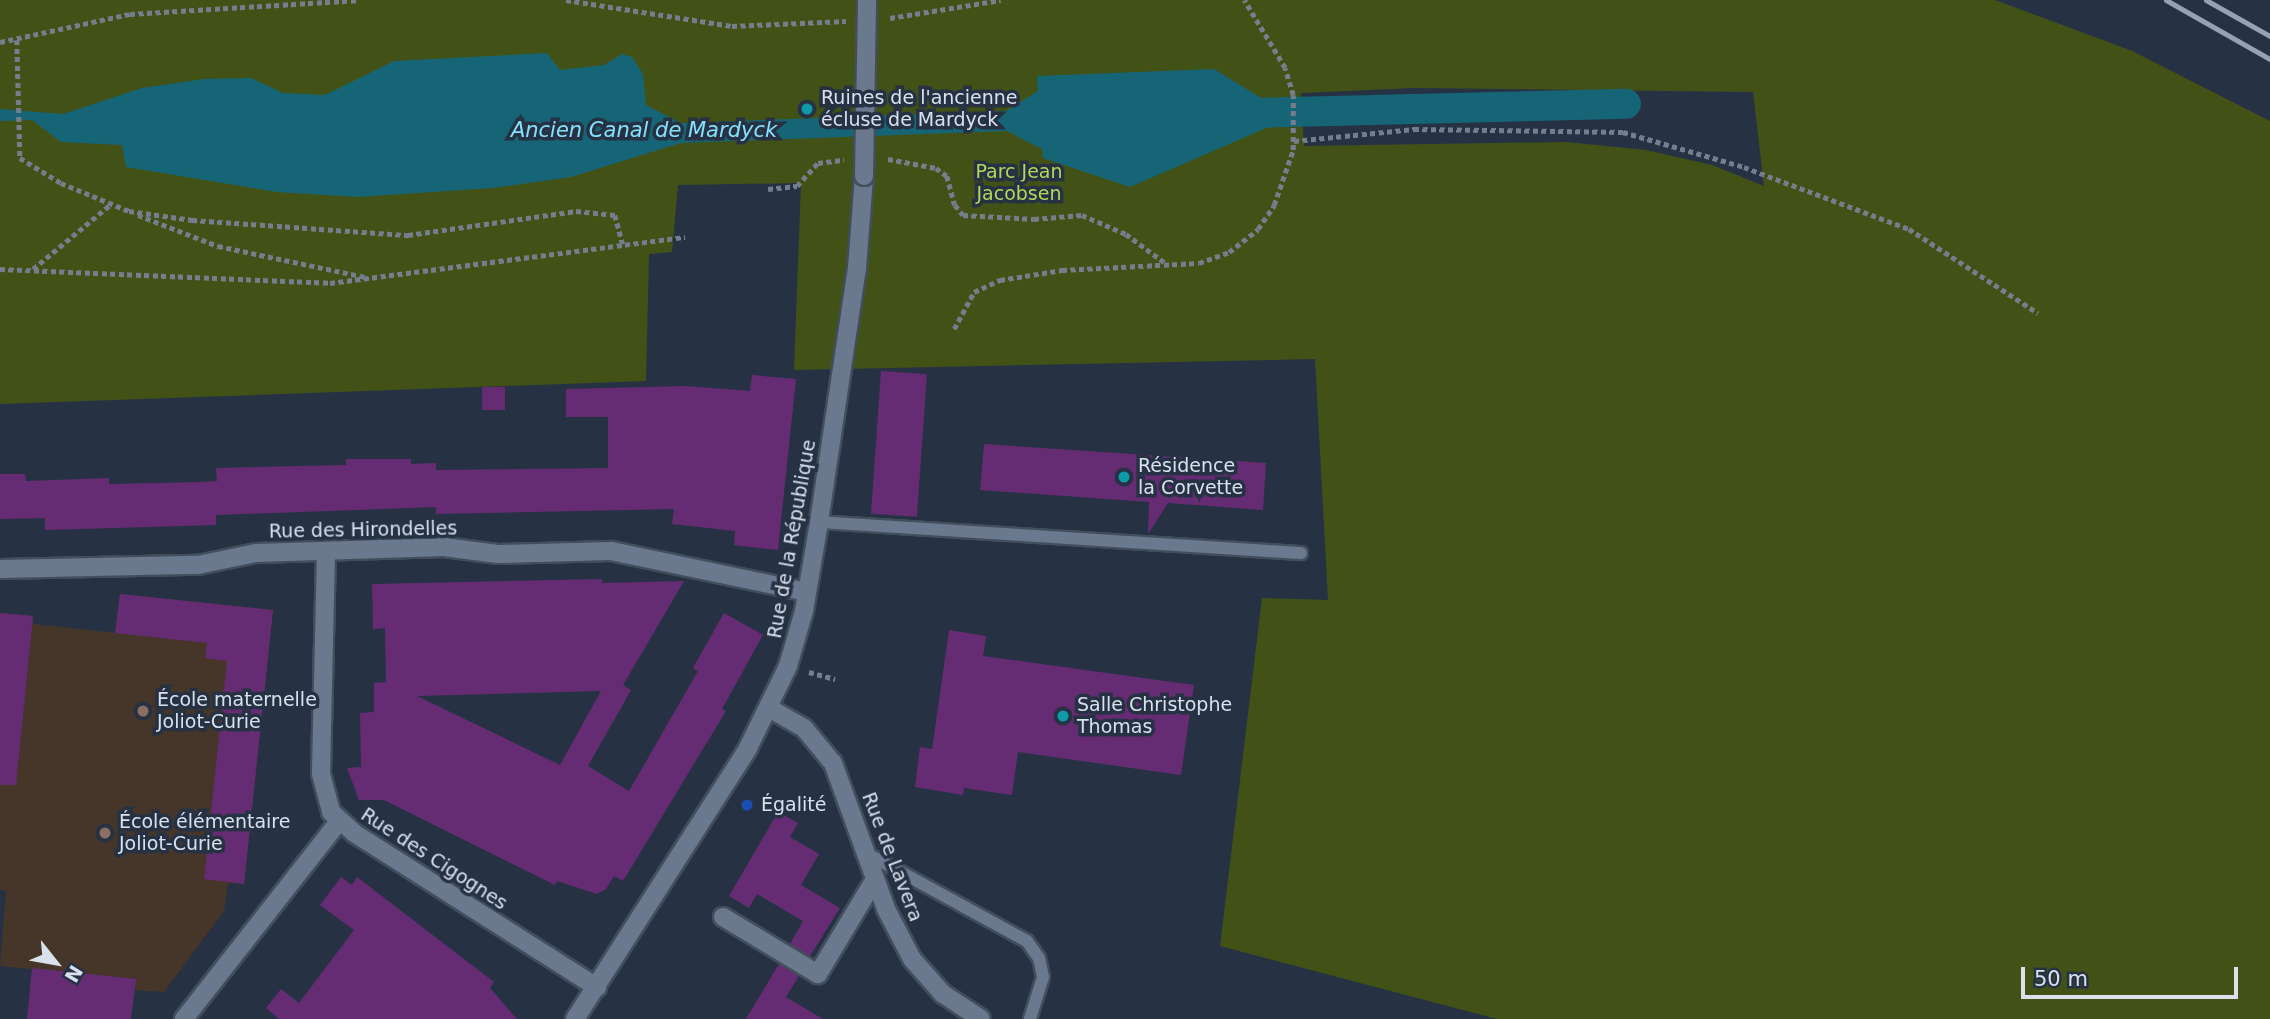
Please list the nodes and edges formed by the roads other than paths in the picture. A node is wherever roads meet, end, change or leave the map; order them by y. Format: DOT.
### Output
graph roads {
  1 [pos="867,0"];
  2 [pos="819,522"];
  3 [pos="326,552"];
  4 [pos="1301,553"];
  5 [pos="0,569"];
  6 [pos="807,592"];
  7 [pos="769,708"];
  8 [pos="339,821"];
  9 [pos="866,853"];
  10 [pos="875,879"];
  11 [pos="723,917"];
  12 [pos="597,987"];
  13 [pos="184,1019"];
  14 [pos="575,1019"];
  15 [pos="981,1019"];
  16 [pos="1030,1019"];
  1 -- 2 [label="street, Rue de la République, bridge"];
  2 -- 4 [label="lane"];
  2 -- 6 [label="street, Rue de la République"];
  3 -- 5 [label="street, Rue des Hirondelles"];
  3 -- 6 [label="street, Rue des Hirondelles"];
  3 -- 8 [label="street, Rue des Cigognes"];
  6 -- 7 [label="street, Rue de la République"];
  7 -- 9 [label="street, Rue de Lavera"];
  7 -- 12 [label="street, Rue de la République"];
  8 -- 12 [label="street, Rue des Cigognes"];
  8 -- 13 [label="street"];
  9 -- 10 [label="street, Rue de Lavera"];
  9 -- 16 [label="lane"];
  10 -- 11 [label="street"];
  10 -- 15 [label="street, Rue de Lavera"];
  12 -- 14 [label="street, Rue de la République"];
}
